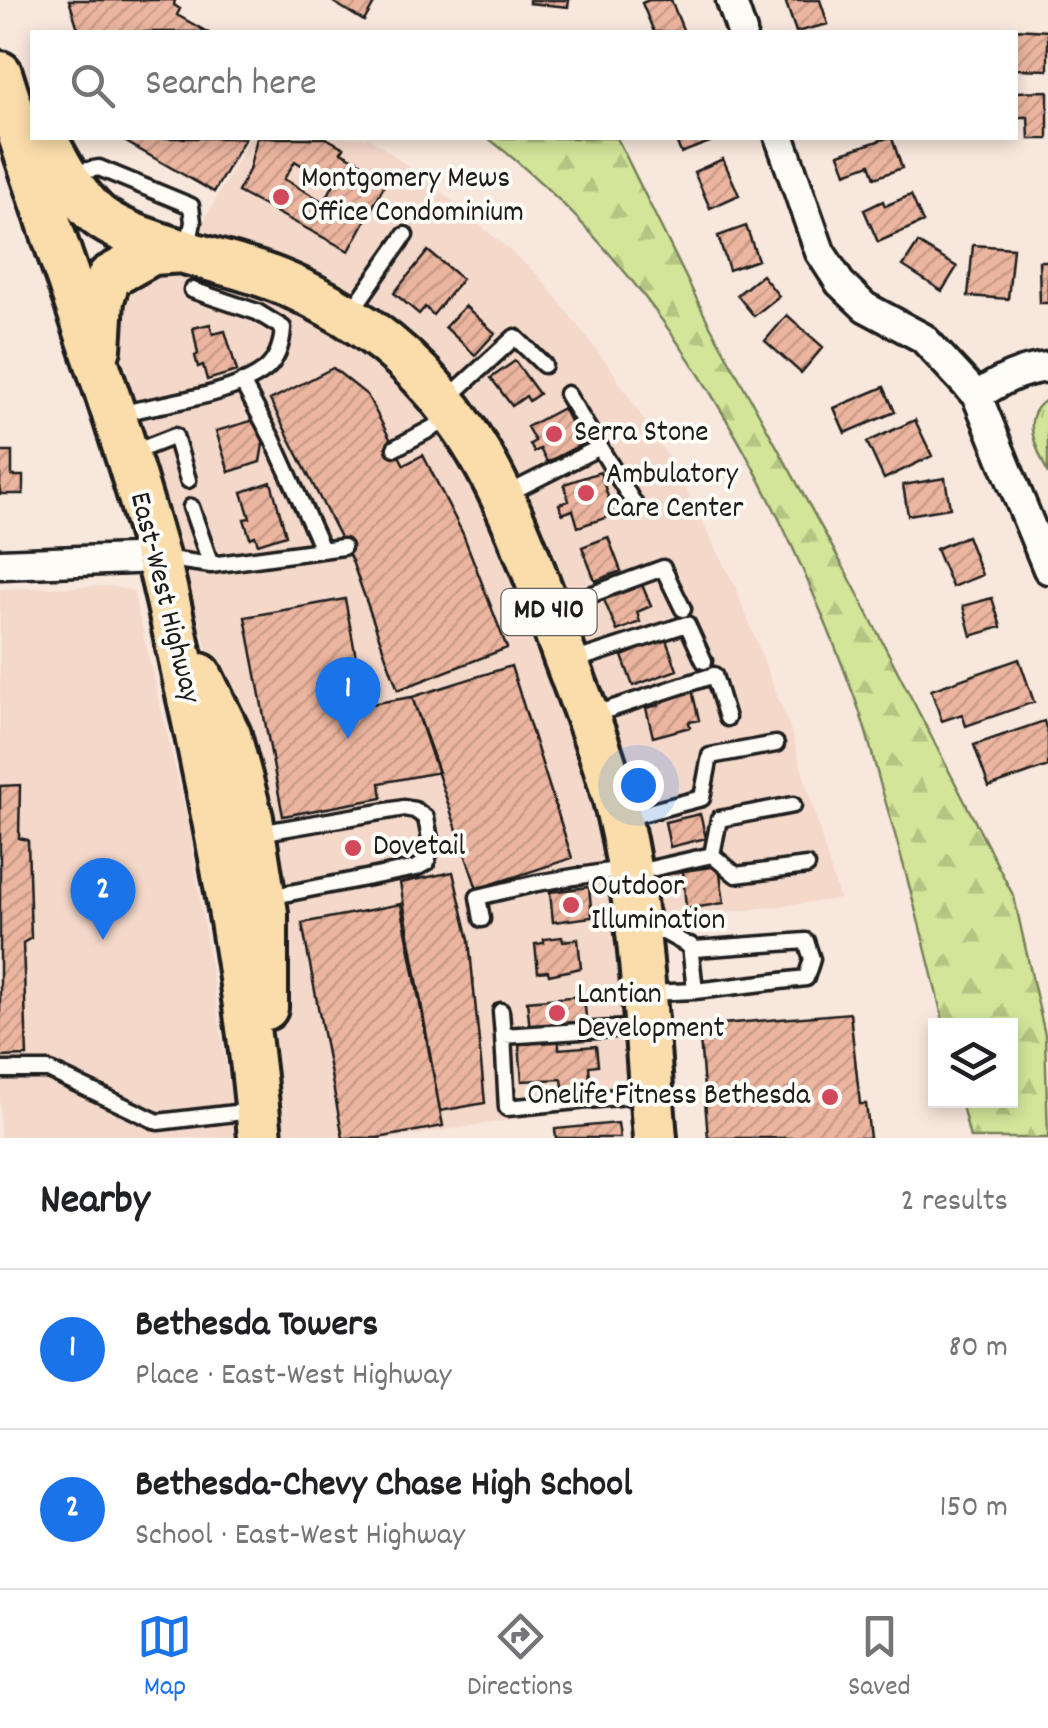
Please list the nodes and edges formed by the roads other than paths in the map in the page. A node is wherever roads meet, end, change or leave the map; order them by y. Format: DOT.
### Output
graph roads {
  1 [pos="730,0"];
  2 [pos="741,30"];
  3 [pos="0,64"];
  4 [pos="0,73"];
  5 [pos="30,111"];
  6 [pos="781,140"];
  7 [pos="56,156"];
  8 [pos="404,235"];
  9 [pos="190,270"];
  10 [pos="281,296"];
  11 [pos="348,316"];
  12 [pos="283,328"];
  13 [pos="98,364"];
  14 [pos="544,365"];
  15 [pos="1048,367"];
  16 [pos="242,382"];
  17 [pos="566,394"];
  18 [pos="977,396"];
  19 [pos="450,409"];
  20 [pos="120,436"];
  21 [pos="395,448"];
  22 [pos="600,448"];
  23 [pos="188,480"];
  24 [pos="503,496"];
  25 [pos="635,505"];
  26 [pos="191,507"];
  27 [pos="343,547"];
  28 [pos="322,550"];
  29 [pos="158,558"];
  30 [pos="0,564"];
  31 [pos="211,565"];
  32 [pos="1048,569"];
  33 [pos="683,609"];
  34 [pos="548,610"];
  35 [pos="170,611"];
  36 [pos="704,661"];
  37 [pos="567,662"];
  38 [pos="588,716"];
  39 [pos="727,718"];
  40 [pos="776,744"];
  41 [pos="702,798"];
  42 [pos="793,805"];
  43 [pos="720,819"];
  44 [pos="620,820"];
  45 [pos="254,834"];
  46 [pos="712,855"];
  47 [pos="807,866"];
  48 [pos="628,871"];
  49 [pos="263,898"];
  50 [pos="482,919"];
  51 [pos="636,933"];
  52 [pos="690,945"];
  53 [pos="695,991"];
  54 [pos="644,1010"];
  55 [pos="501,1011"];
  56 [pos="503,1036"];
  57 [pos="0,1070"];
  58 [pos="651,1094"];
  59 [pos="257,1106"];
  60 [pos="656,1138"];
  1 -- 2 [label="street"];
  3 -- 5 [label="main road"];
  4 -- 13 [label="main road, East-West Highway"];
  6 -- 18 [label="street"];
  7 -- 9 [label="main road, MD 410"];
  8 -- 11 [label="lane"];
  9 -- 10 [label="main road, MD 410"];
  9 -- 12 [label="lane"];
  9 -- 13 [label="main road"];
  10 -- 11 [label="main road, MD 410"];
  10 -- 12 [label="lane"];
  11 -- 19 [label="main road, MD 410"];
  12 -- 16 [label="lane"];
  13 -- 20 [label="main road, East-West Highway"];
  14 -- 19 [label="lane"];
  15 -- 18 [label="street"];
  16 -- 20 [label="lane"];
  16 -- 28 [label="lane"];
  17 -- 22 [label="lane"];
  18 -- 32 [label="street"];
  19 -- 21 [label="lane"];
  19 -- 24 [label="main road, MD 410"];
  20 -- 23 [label="lane"];
  20 -- 29 [label="main road, East-West Highway"];
  22 -- 24 [label="lane"];
  22 -- 25 [label="lane"];
  24 -- 34 [label="main road, MD 410"];
  26 -- 31 [label="lane"];
  27 -- 28 [label="lane"];
  28 -- 31 [label="lane"];
  29 -- 30 [label="street"];
  29 -- 31 [label="lane"];
  29 -- 35 [label="main road, East-West Highway"];
  33 -- 34 [label="lane"];
  34 -- 37 [label="main road, MD 410"];
  35 -- 45 [label="main road"];
  35 -- 59 [label="main road, East-West Highway"];
  36 -- 37 [label="lane"];
  37 -- 38 [label="main road, MD 410"];
  38 -- 39 [label="lane"];
  38 -- 44 [label="main road, MD 410"];
  40 -- 41 [label="lane"];
  41 -- 43 [label="lane"];
  41 -- 44 [label="lane"];
  42 -- 43 [label="lane"];
  43 -- 46 [label="lane"];
  44 -- 48 [label="main road, MD 410"];
  45 -- 49 [label="main road"];
  45 -- 49 [label="lane"];
  46 -- 47 [label="lane"];
  46 -- 48 [label="lane"];
  48 -- 50 [label="lane"];
  48 -- 51 [label="main road, MD 410"];
  49 -- 59 [label="main road"];
  51 -- 52 [label="lane"];
  51 -- 54 [label="main road, MD 410"];
  52 -- 53 [label="lane"];
  52 -- 53 [label="lane"];
  53 -- 54 [label="lane"];
  54 -- 56 [label="lane"];
  54 -- 58 [label="main road, MD 410"];
  55 -- 56 [label="lane"];
  56 -- 58 [label="lane"];
  57 -- 59 [label="lane"];
  58 -- 60 [label="main road, MD 410"];
}
